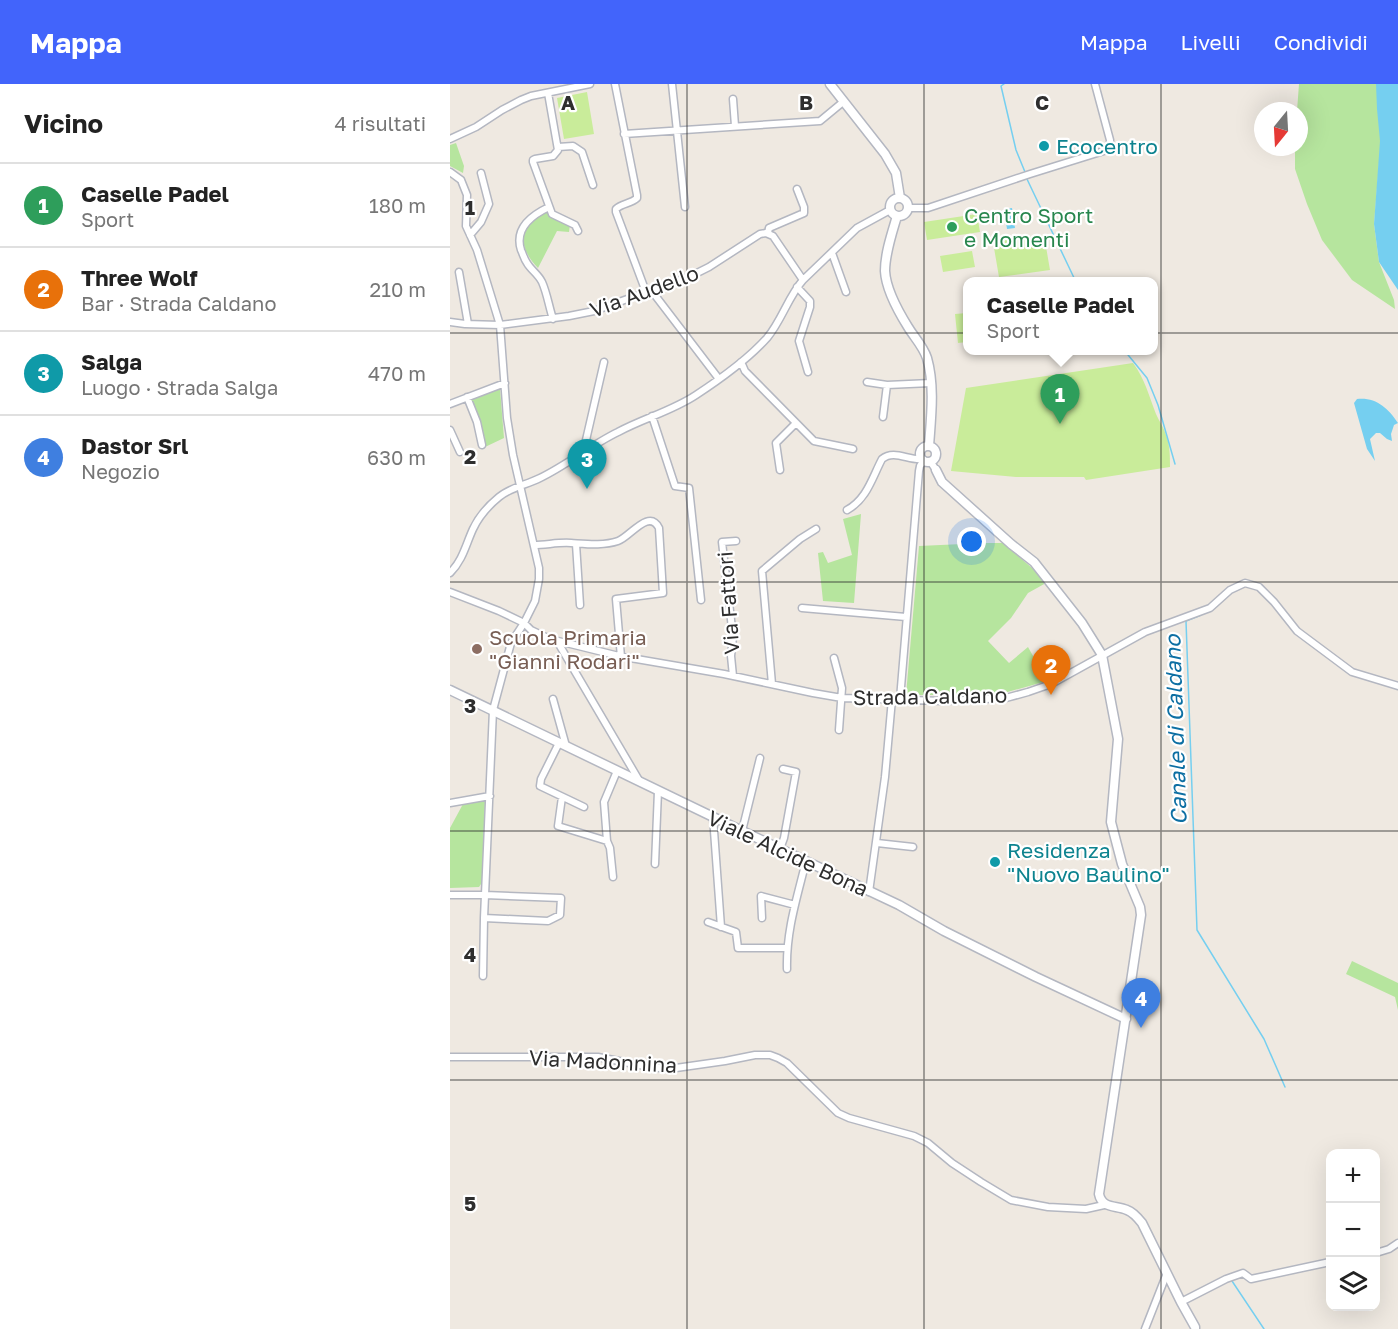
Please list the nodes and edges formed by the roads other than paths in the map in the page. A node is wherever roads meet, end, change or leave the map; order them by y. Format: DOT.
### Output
graph roads {
  1 [pos="552,84"];
  2 [pos="590,84"];
  3 [pos="615,84"];
  4 [pos="672,84"];
  5 [pos="830,84"];
  6 [pos="1095,84"];
  7 [pos="551,93"];
  8 [pos="733,99"];
  9 [pos="843,102"];
  10 [pos="735,126"];
  11 [pos="677,130"];
  12 [pos="624,134"];
  13 [pos="450,139"];
  14 [pos="558,147"];
  15 [pos="450,172"];
  16 [pos="482,173"];
  17 [pos="593,185"];
  18 [pos="797,189"];
  19 [pos="900,198"];
  20 [pos="549,207"];
  21 [pos="685,207"];
  22 [pos="908,208"];
  23 [pos="893,213"];
  24 [pos="578,231"];
  25 [pos="768,233"];
  26 [pos="470,235"];
  27 [pos="832,253"];
  28 [pos="459,272"];
  29 [pos="804,280"];
  30 [pos="797,288"];
  31 [pos="649,291"];
  32 [pos="846,292"];
  33 [pos="553,319"];
  34 [pos="450,322"];
  35 [pos="468,324"];
  36 [pos="500,325"];
  37 [pos="604,362"];
  38 [pos="741,362"];
  39 [pos="808,372"];
  40 [pos="719,379"];
  41 [pos="867,382"];
  42 [pos="505,383"];
  43 [pos="932,383"];
  44 [pos="887,385"];
  45 [pos="466,397"];
  46 [pos="450,404"];
  47 [pos="652,416"];
  48 [pos="884,417"];
  49 [pos="796,423"];
  50 [pos="450,430"];
  51 [pos="482,445"];
  52 [pos="853,448"];
  53 [pos="460,452"];
  54 [pos="583,453"];
  55 [pos="925,460"];
  56 [pos="780,470"];
  57 [pos="936,470"];
  58 [pos="519,486"];
  59 [pos="847,510"];
  60 [pos="816,529"];
  61 [pos="735,541"];
  62 [pos="576,544"];
  63 [pos="534,545"];
  64 [pos="450,573"];
  65 [pos="450,592"];
  66 [pos="701,600"];
  67 [pos="580,605"];
  68 [pos="802,609"];
  69 [pos="906,616"];
  70 [pos="524,623"];
  71 [pos="557,641"];
  72 [pos="1102,655"];
  73 [pos="621,657"];
  74 [pos="834,658"];
  75 [pos="733,676"];
  76 [pos="772,684"];
  77 [pos="1398,686"];
  78 [pos="450,690"];
  79 [pos="842,698"];
  80 [pos="553,699"];
  81 [pos="896,699"];
  82 [pos="493,710"];
  83 [pos="838,730"];
  84 [pos="563,744"];
  85 [pos="760,758"];
  86 [pos="783,769"];
  87 [pos="617,771"];
  88 [pos="640,782"];
  89 [pos="658,791"];
  90 [pos="490,796"];
  91 [pos="562,797"];
  92 [pos="450,803"];
  93 [pos="584,807"];
  94 [pos="713,817"];
  95 [pos="742,831"];
  96 [pos="607,842"];
  97 [pos="877,843"];
  98 [pos="913,847"];
  99 [pos="780,849"];
  100 [pos="806,861"];
  101 [pos="656,864"];
  102 [pos="613,877"];
  103 [pos="869,892"];
  104 [pos="450,895"];
  105 [pos="485,895"];
  106 [pos="795,905"];
  107 [pos="484,918"];
  108 [pos="762,918"];
  109 [pos="708,922"];
  110 [pos="721,927"];
  111 [pos="786,948"];
  112 [pos="787,969"];
  113 [pos="483,976"];
  114 [pos="1125,1019"];
  115 [pos="450,1057"];
  116 [pos="1104,1205"];
  117 [pos="1398,1243"];
  118 [pos="1380,1252"];
  119 [pos="1326,1263"];
  120 [pos="1167,1273"];
  121 [pos="1181,1302"];
  122 [pos="1195,1328"];
  123 [pos="1145,1329"];
  1 -- 7 [label="street"];
  2 -- 7 [label="street"];
  3 -- 12 [label="street"];
  4 -- 11 [label="street"];
  5 -- 9 [label="street"];
  6 -- 22 [label="street"];
  7 -- 13 [label="street"];
  7 -- 14 [label="street"];
  8 -- 10 [label="street"];
  9 -- 10 [label="street"];
  9 -- 19 [label="street"];
  10 -- 11 [label="street"];
  11 -- 12 [label="street"];
  11 -- 21 [label="street"];
  12 -- 31 [label="street"];
  14 -- 17 [label="street"];
  14 -- 20 [label="street"];
  15 -- 26 [label="street"];
  16 -- 26 [label="street"];
  18 -- 25 [label="street, Via Audello"];
  19 -- 22 [label="street"];
  19 -- 23 [label="street"];
  20 -- 24 [label="street"];
  20 -- 33 [label="street"];
  22 -- 23 [label="street"];
  23 -- 27 [label="street"];
  23 -- 43 [label="street"];
  25 -- 29 [label="street"];
  25 -- 31 [label="street, Via Audello"];
  26 -- 36 [label="street"];
  27 -- 29 [label="street"];
  27 -- 32 [label="street"];
  28 -- 35 [label="street"];
  29 -- 30 [label="street"];
  30 -- 38 [label="street"];
  30 -- 39 [label="street"];
  31 -- 33 [label="street, Via Audello"];
  31 -- 40 [label="street"];
  33 -- 36 [label="street, Via Audello"];
  34 -- 35 [label="street, Via Audello"];
  35 -- 36 [label="street, Via Audello"];
  36 -- 42 [label="street"];
  37 -- 54 [label="street"];
  38 -- 40 [label="street"];
  38 -- 49 [label="street"];
  40 -- 47 [label="street"];
  41 -- 44 [label="street"];
  42 -- 45 [label="street"];
  42 -- 58 [label="street"];
  43 -- 44 [label="street"];
  43 -- 55 [label="street"];
  44 -- 48 [label="street"];
  45 -- 46 [label="street"];
  45 -- 51 [label="street"];
  47 -- 54 [label="street"];
  47 -- 66 [label="street"];
  49 -- 52 [label="street"];
  49 -- 56 [label="street"];
  50 -- 53 [label="street"];
  54 -- 58 [label="street"];
  55 -- 57 [label="street"];
  55 -- 59 [label="street"];
  55 -- 69 [label="street"];
  57 -- 72 [label="street"];
  58 -- 63 [label="street"];
  58 -- 64 [label="street"];
  60 -- 76 [label="street"];
  61 -- 75 [label="street, Via Fattori"];
  62 -- 63 [label="street"];
  62 -- 67 [label="street"];
  62 -- 73 [label="street"];
  63 -- 70 [label="street"];
  65 -- 70 [label="street, Strada Caldano"];
  68 -- 69 [label="street"];
  69 -- 81 [label="street"];
  70 -- 71 [label="street, Strada Caldano"];
  70 -- 82 [label="street"];
  71 -- 73 [label="street, Strada Caldano"];
  71 -- 88 [label="street"];
  72 -- 77 [label="street, Strada Caldano"];
  72 -- 81 [label="street, Strada Caldano"];
  72 -- 114 [label="street"];
  73 -- 75 [label="street, Strada Caldano"];
  74 -- 79 [label="street"];
  75 -- 76 [label="street, Strada Caldano"];
  76 -- 79 [label="street, Strada Caldano"];
  78 -- 82 [label="street, Viale Alcide Bona"];
  79 -- 81 [label="street, Strada Caldano"];
  79 -- 83 [label="street"];
  80 -- 84 [label="street"];
  81 -- 97 [label="street"];
  82 -- 84 [label="street, Viale Alcide Bona"];
  82 -- 90 [label="street"];
  84 -- 87 [label="street, Viale Alcide Bona"];
  84 -- 91 [label="street"];
  85 -- 95 [label="street"];
  86 -- 99 [label="street"];
  87 -- 88 [label="street, Viale Alcide Bona"];
  87 -- 96 [label="street"];
  88 -- 89 [label="street, Viale Alcide Bona"];
  89 -- 94 [label="street, Viale Alcide Bona"];
  89 -- 101 [label="street"];
  90 -- 92 [label="street"];
  90 -- 105 [label="street"];
  91 -- 93 [label="street"];
  91 -- 96 [label="street"];
  94 -- 95 [label="street, Viale Alcide Bona"];
  94 -- 110 [label="street"];
  95 -- 99 [label="street, Viale Alcide Bona"];
  96 -- 102 [label="street"];
  97 -- 98 [label="street"];
  97 -- 103 [label="street"];
  99 -- 100 [label="street, Viale Alcide Bona"];
  100 -- 103 [label="street, Viale Alcide Bona"];
  100 -- 106 [label="street"];
  103 -- 114 [label="street, Viale Alcide Bona"];
  104 -- 105 [label="street"];
  105 -- 107 [label="street"];
  105 -- 107 [label="street"];
  106 -- 108 [label="street"];
  106 -- 111 [label="street"];
  107 -- 113 [label="street"];
  109 -- 110 [label="street"];
  110 -- 111 [label="street"];
  111 -- 112 [label="street"];
  114 -- 116 [label="street"];
  115 -- 116 [label="street, Via Madonnina"];
  116 -- 120 [label="street"];
  117 -- 118 [label="street"];
  119 -- 121 [label="street"];
  120 -- 121 [label="street"];
  120 -- 123 [label="street"];
  121 -- 122 [label="street"];
}
